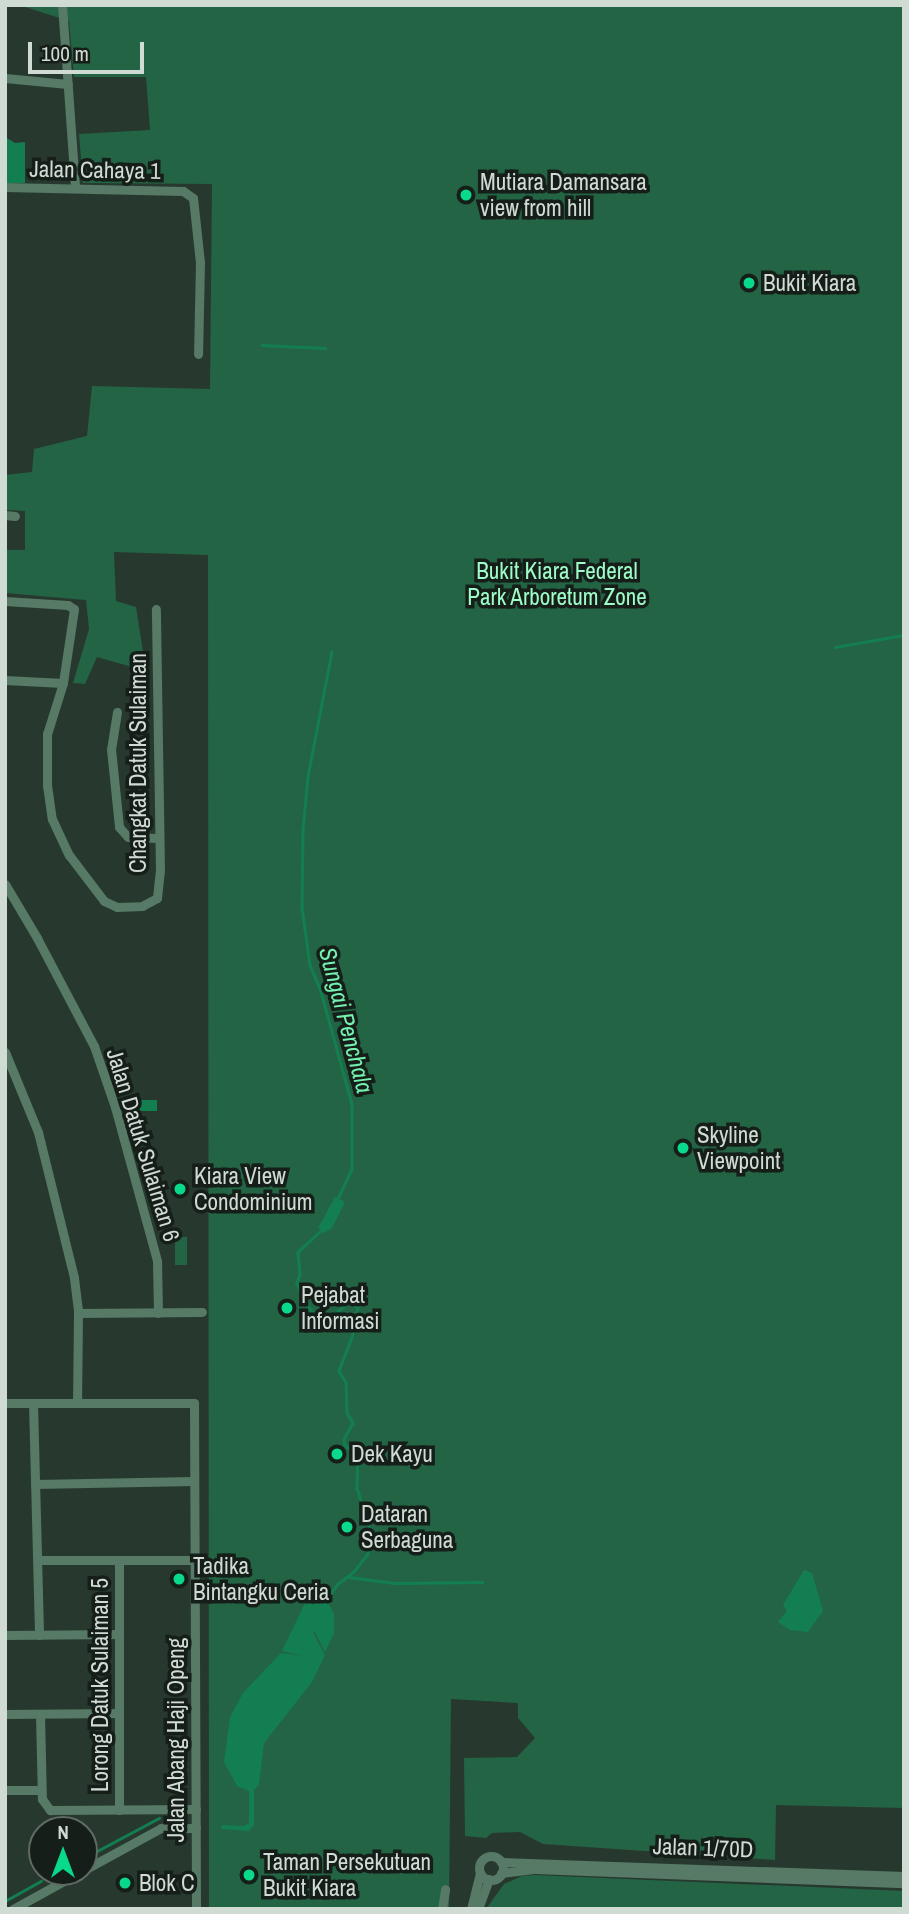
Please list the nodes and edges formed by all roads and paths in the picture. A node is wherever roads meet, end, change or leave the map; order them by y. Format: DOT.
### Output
graph roads {
  1 [pos="62,5"];
  2 [pos="5,78"];
  3 [pos="68,84"];
  4 [pos="5,187"];
  5 [pos="75,188"];
  6 [pos="198,354"];
  7 [pos="5,601"];
  8 [pos="156,608"];
  9 [pos="5,680"];
  10 [pos="63,683"];
  11 [pos="117,712"];
  12 [pos="159,838"];
  13 [pos="5,884"];
  14 [pos="5,1052"];
  15 [pos="158,1312"];
  16 [pos="202,1312"];
  17 [pos="78,1313"];
  18 [pos="5,1403"];
  19 [pos="33,1403"];
  20 [pos="77,1403"];
  21 [pos="194,1481"];
  22 [pos="35,1484"];
  23 [pos="38,1560"];
  24 [pos="119,1560"];
  25 [pos="194,1560"];
  26 [pos="119,1634"];
  27 [pos="5,1635"];
  28 [pos="39,1635"];
  29 [pos="119,1713"];
  30 [pos="5,1714"];
  31 [pos="40,1714"];
  32 [pos="5,1790"];
  33 [pos="41,1790"];
  34 [pos="196,1809"];
  35 [pos="119,1810"];
  36 [pos="196,1828"];
  37 [pos="500,1861"];
  38 [pos="98,1862"];
  39 [pos="501,1873"];
  40 [pos="484,1876"];
  41 [pos="904,1876"];
  42 [pos="904,1883"];
  43 [pos="55,1886"];
  44 [pos="445,1889"];
  45 [pos="13,1909"];
  46 [pos="196,1909"];
  47 [pos="442,1909"];
  48 [pos="471,1909"];
  49 [pos="478,1909"];
  1 -- 3 [label="street"];
  2 -- 3 [label="street"];
  3 -- 5 [label="street"];
  4 -- 5 [label="street, Jalan Cahaya 1"];
  5 -- 6 [label="street, Jalan Cahaya 1"];
  7 -- 10 [label="street, Changkat Datuk Sulaiman"];
  8 -- 12 [label="street, Changkat Datuk Sulaiman"];
  9 -- 10 [label="street"];
  10 -- 12 [label="street, Changkat Datuk Sulaiman"];
  11 -- 12 [label="street"];
  13 -- 15 [label="street, Jalan Datuk Sulaiman 6"];
  14 -- 17 [label="street"];
  15 -- 16 [label="street"];
  15 -- 17 [label="street"];
  17 -- 20 [label="street"];
  18 -- 19 [label="street"];
  19 -- 20 [label="street"];
  19 -- 22 [label="street"];
  20 -- 21 [label="street, Jalan Abang Haji Openg"];
  21 -- 22 [label="street"];
  21 -- 25 [label="street, Jalan Abang Haji Openg"];
  22 -- 23 [label="street"];
  23 -- 24 [label="street"];
  23 -- 28 [label="street"];
  24 -- 25 [label="street"];
  24 -- 26 [label="street, Lorong Datuk Sulaiman 5"];
  25 -- 34 [label="street, Jalan Abang Haji Openg"];
  26 -- 28 [label="street"];
  26 -- 29 [label="street, Lorong Datuk Sulaiman 5"];
  27 -- 28 [label="street"];
  29 -- 31 [label="street"];
  29 -- 35 [label="street, Lorong Datuk Sulaiman 5"];
  30 -- 31 [label="street"];
  31 -- 33 [label="street"];
  32 -- 33 [label="street"];
  33 -- 35 [label="street"];
  34 -- 35 [label="street"];
  34 -- 36 [label="street, Jalan Abang Haji Openg"];
  36 -- 38 [label="street"];
  36 -- 46 [label="street, Jalan Abang Haji Openg"];
  37 -- 39 [label="street"];
  37 -- 40 [label="street"];
  37 -- 41 [label="street, Jalan 1/70D"];
  39 -- 40 [label="street"];
  39 -- 42 [label="street, Jalan 1/70D"];
  40 -- 48 [label="street"];
  40 -- 49 [label="street"];
  43 -- 45 [label="street"];
  44 -- 47 [label="street"];
}
